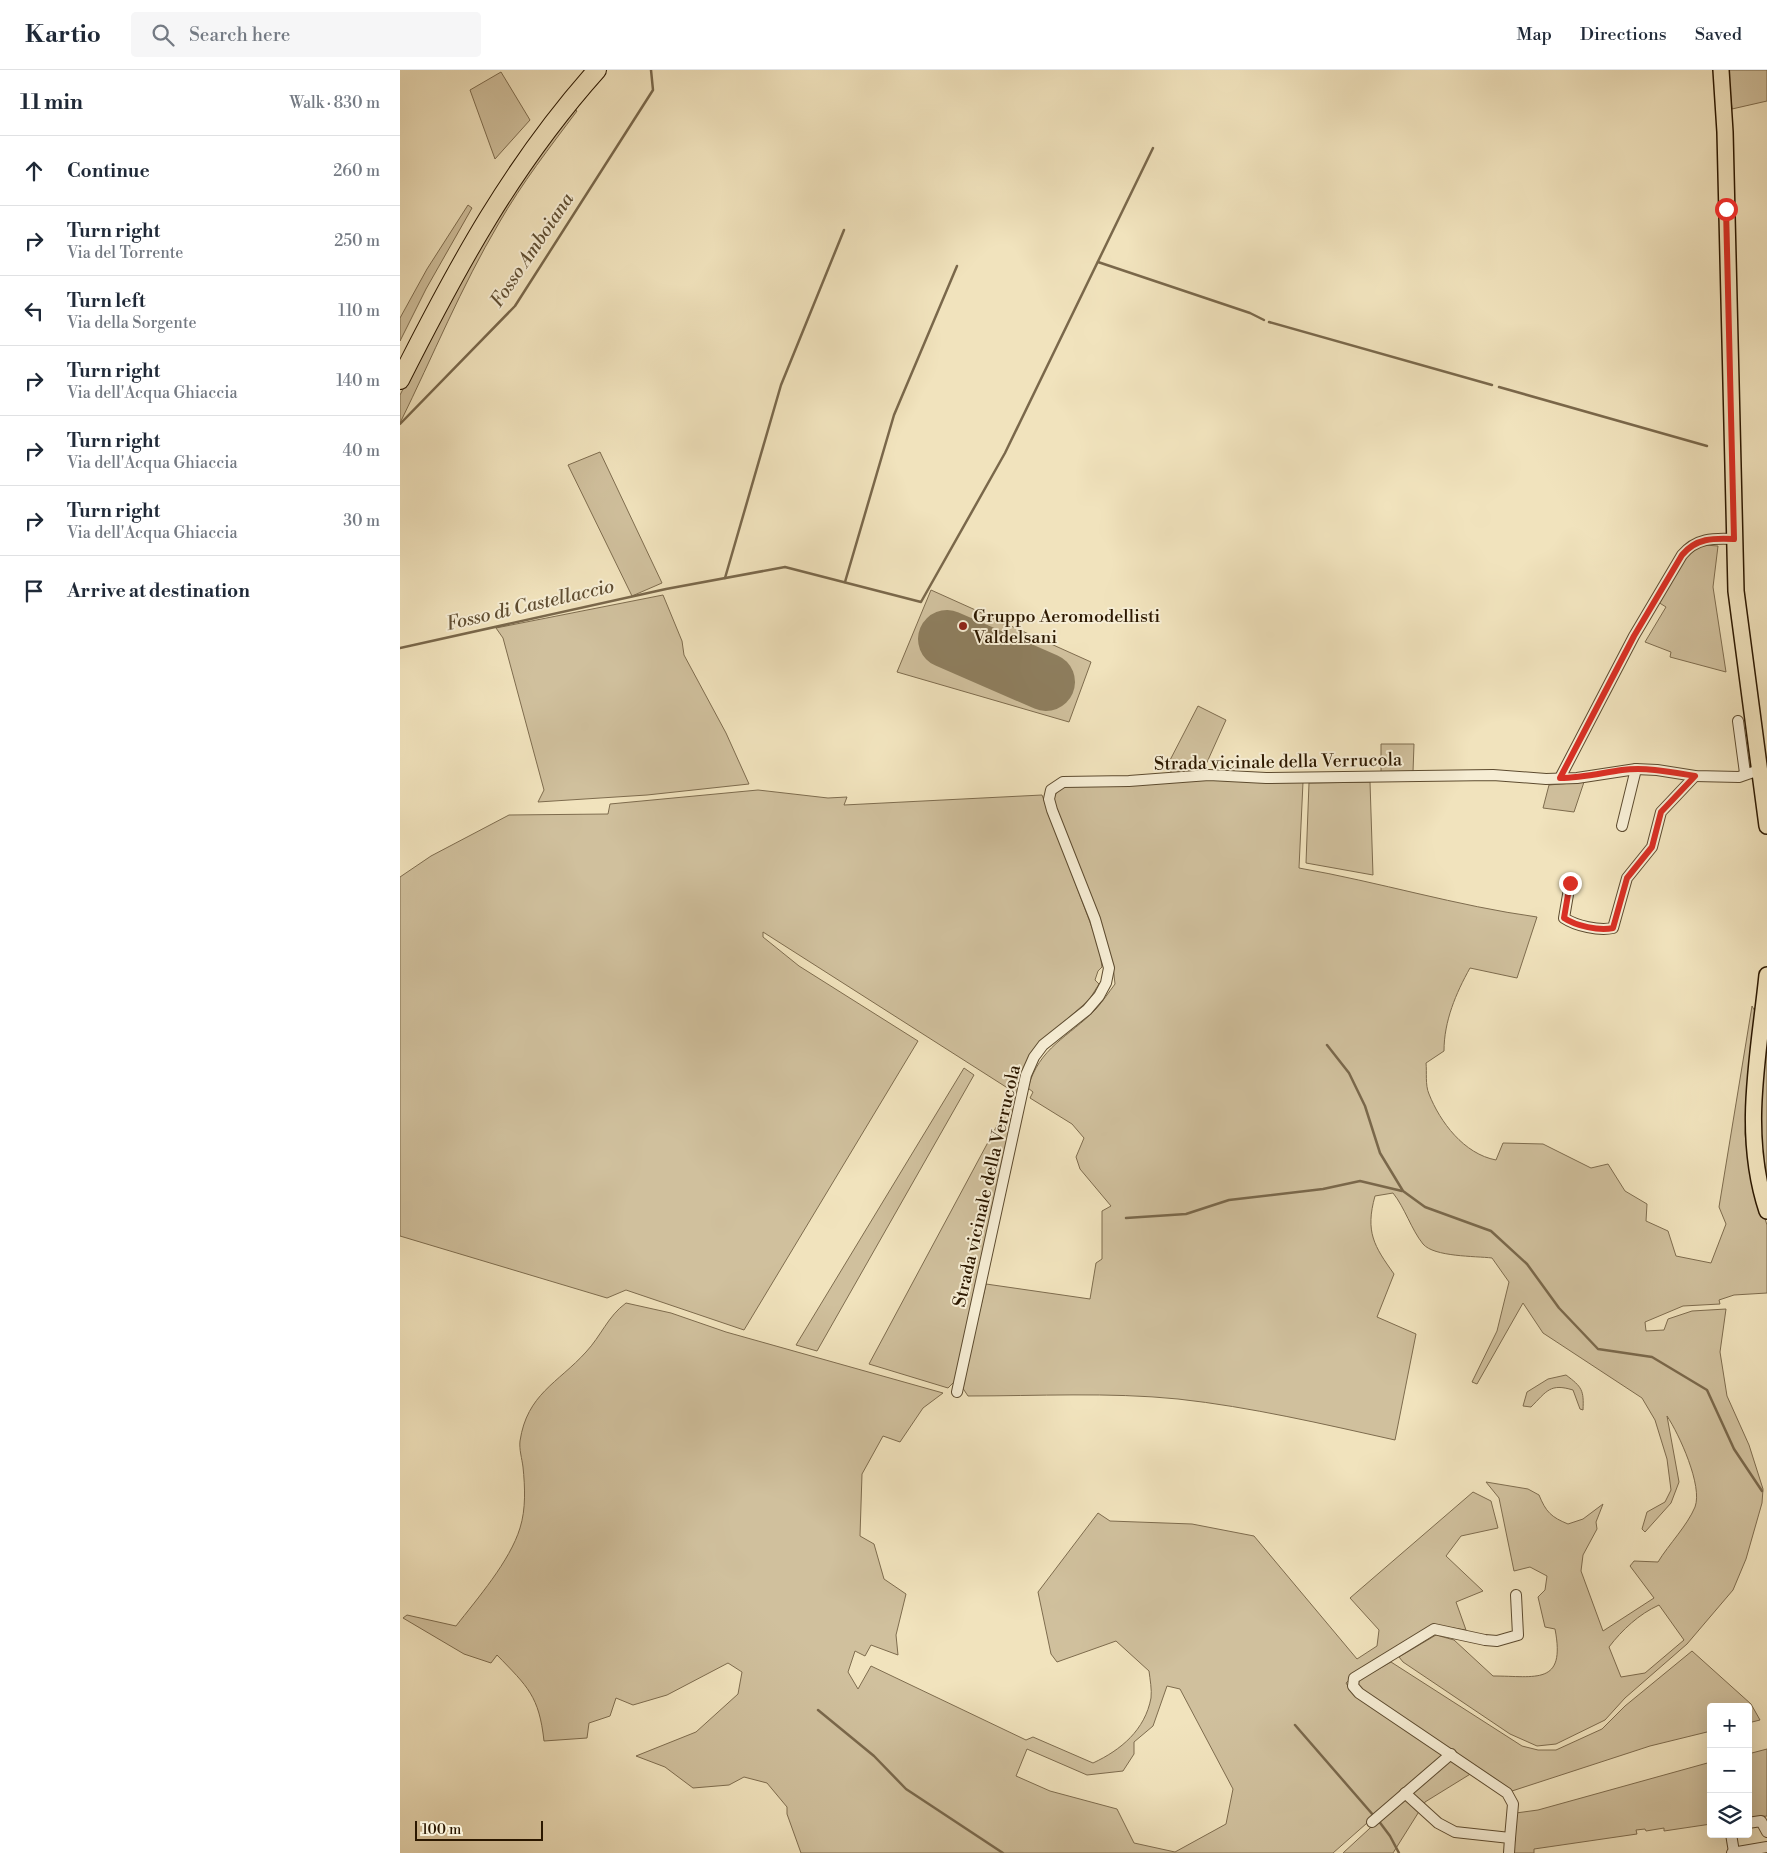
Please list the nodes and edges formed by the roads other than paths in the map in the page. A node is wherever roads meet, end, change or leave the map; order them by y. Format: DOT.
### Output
graph roads {
  1 [pos="584,70"];
  2 [pos="597,70"];
  3 [pos="1721,70"];
  4 [pos="400,356"];
  5 [pos="400,380"];
  6 [pos="1734,539"];
  7 [pos="1738,721"];
  8 [pos="1636,769"];
  9 [pos="1752,772"];
  10 [pos="1695,776"];
  11 [pos="1560,778"];
  12 [pos="1622,826"];
  13 [pos="1767,826"];
  14 [pos="1570,883"];
  15 [pos="1767,975"];
  16 [pos="1767,1211"];
  17 [pos="957,1392"];
  18 [pos="1516,1594"];
  19 [pos="1451,1754"];
  20 [pos="1405,1793"];
  21 [pos="1376,1818"];
  22 [pos="1764,1821"];
  23 [pos="1767,1832"];
  24 [pos="1510,1838"];
  25 [pos="1732,1838"];
  26 [pos="1767,1847"];
  27 [pos="1509,1853"];
  28 [pos="1733,1853"];
  1 -- 4 [label="highway"];
  2 -- 5 [label="highway"];
  3 -- 6 [label="main road"];
  6 -- 9 [label="main road"];
  6 -- 11 [label="street"];
  7 -- 9 [label="street"];
  8 -- 10 [label="street"];
  8 -- 11 [label="street"];
  8 -- 12 [label="street"];
  9 -- 10 [label="street"];
  9 -- 13 [label="main road"];
  10 -- 14 [label="street"];
  11 -- 17 [label="street, Strada vicinale della Verrucola"];
  15 -- 16 [label="main road"];
  18 -- 19 [label="street"];
  19 -- 20 [label="street"];
  19 -- 24 [label="street"];
  20 -- 21 [label="street"];
  20 -- 24 [label="street"];
  22 -- 23 [label="street"];
  24 -- 27 [label="street"];
  25 -- 28 [label="street"];
  26 -- 28 [label="street"];
}
